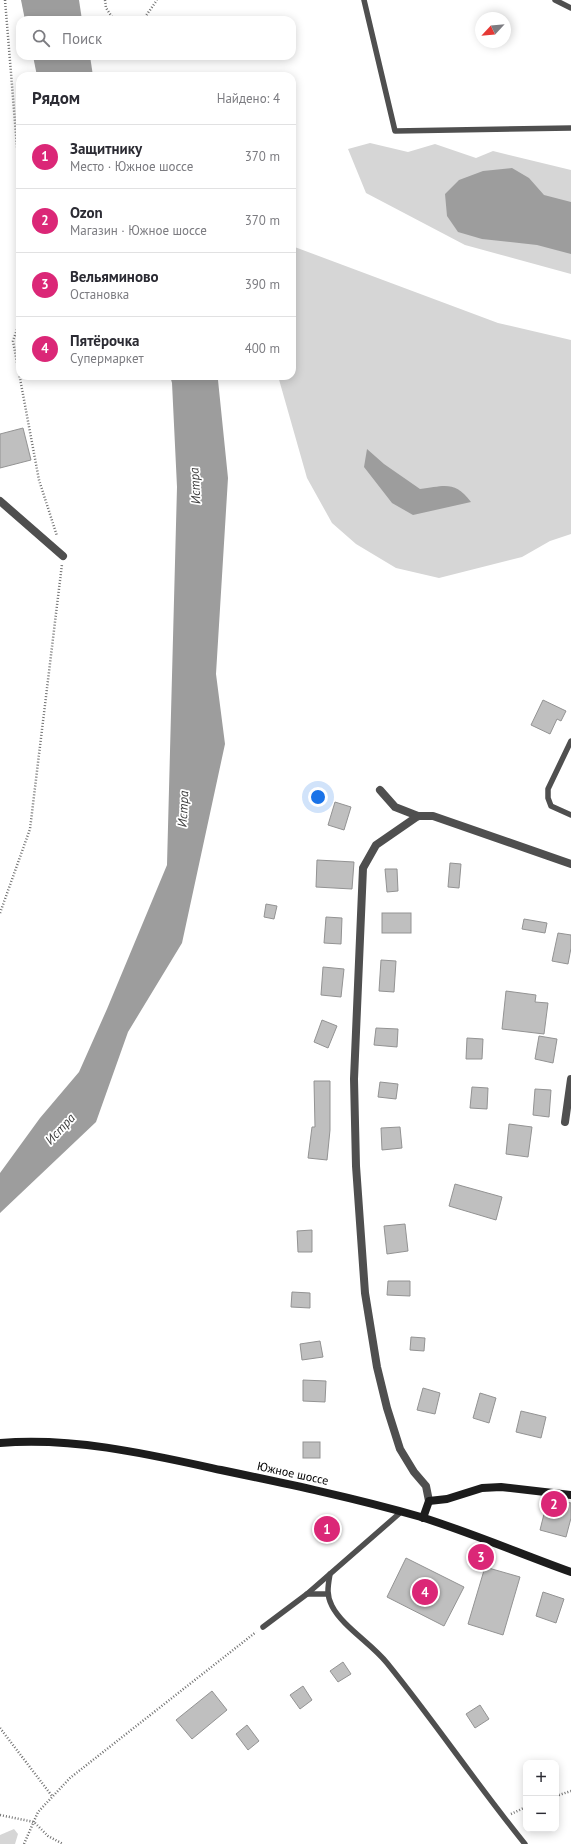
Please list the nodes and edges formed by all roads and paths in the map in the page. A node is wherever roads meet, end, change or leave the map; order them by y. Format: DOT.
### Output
graph roads {
  1 [pos="5,0"];
  2 [pos="105,0"];
  3 [pos="157,0"];
  4 [pos="364,0"];
  5 [pos="554,0"];
  6 [pos="571,8"];
  7 [pos="111,16"];
  8 [pos="146,16"];
  9 [pos="571,128"];
  10 [pos="16,134"];
  11 [pos="16,332"];
  12 [pos="16,354"];
  13 [pos="21,380"];
  14 [pos="0,501"];
  15 [pos="63,556"];
  16 [pos="571,742"];
  17 [pos="380,790"];
  18 [pos="571,815"];
  19 [pos="418,816"];
  20 [pos="571,864"];
  21 [pos="0,913"];
  22 [pos="571,1079"];
  23 [pos="565,1122"];
  24 [pos="0,1443"];
  25 [pos="571,1495"];
  26 [pos="429,1501"];
  27 [pos="401,1512"];
  28 [pos="423,1518"];
  29 [pos="571,1572"];
  30 [pos="330,1574"];
  31 [pos="307,1594"];
  32 [pos="327,1594"];
  33 [pos="263,1627"];
  34 [pos="0,1728"];
  35 [pos="571,1791"];
  36 [pos="559,1795"];
  37 [pos="52,1796"];
  38 [pos="523,1808"];
  39 [pos="0,1815"];
  40 [pos="504,1818"];
  41 [pos="34,1822"];
  42 [pos="24,1844"];
  43 [pos="63,1844"];
  44 [pos="525,1844"];
  1 -- 10 [label="path"];
  2 -- 7 [label="path"];
  3 -- 8 [label="path"];
  4 -- 9 [label="lane"];
  5 -- 6 [label="lane"];
  11 -- 12 [label="path"];
  13 -- 15 [label="path"];
  14 -- 15 [label="street"];
  15 -- 21 [label="path"];
  16 -- 18 [label="lane"];
  17 -- 19 [label="street"];
  19 -- 20 [label="street"];
  19 -- 26 [label="street"];
  22 -- 23 [label="street"];
  24 -- 27 [label="main road, Южное шоссе"];
  25 -- 26 [label="main road"];
  26 -- 28 [label="main road"];
  27 -- 28 [label="main road, Южное шоссе"];
  27 -- 30 [label="lane"];
  28 -- 29 [label="main road, Южное шоссе"];
  30 -- 31 [label="lane"];
  30 -- 32 [label="lane"];
  31 -- 32 [label="lane"];
  31 -- 33 [label="lane"];
  32 -- 40 [label="lane"];
  33 -- 37 [label="path"];
  34 -- 37 [label="path"];
  35 -- 36 [label="path"];
  37 -- 41 [label="path"];
  38 -- 40 [label="path"];
  39 -- 41 [label="path"];
  40 -- 44 [label="lane"];
  41 -- 42 [label="path"];
  41 -- 43 [label="path"];
}
